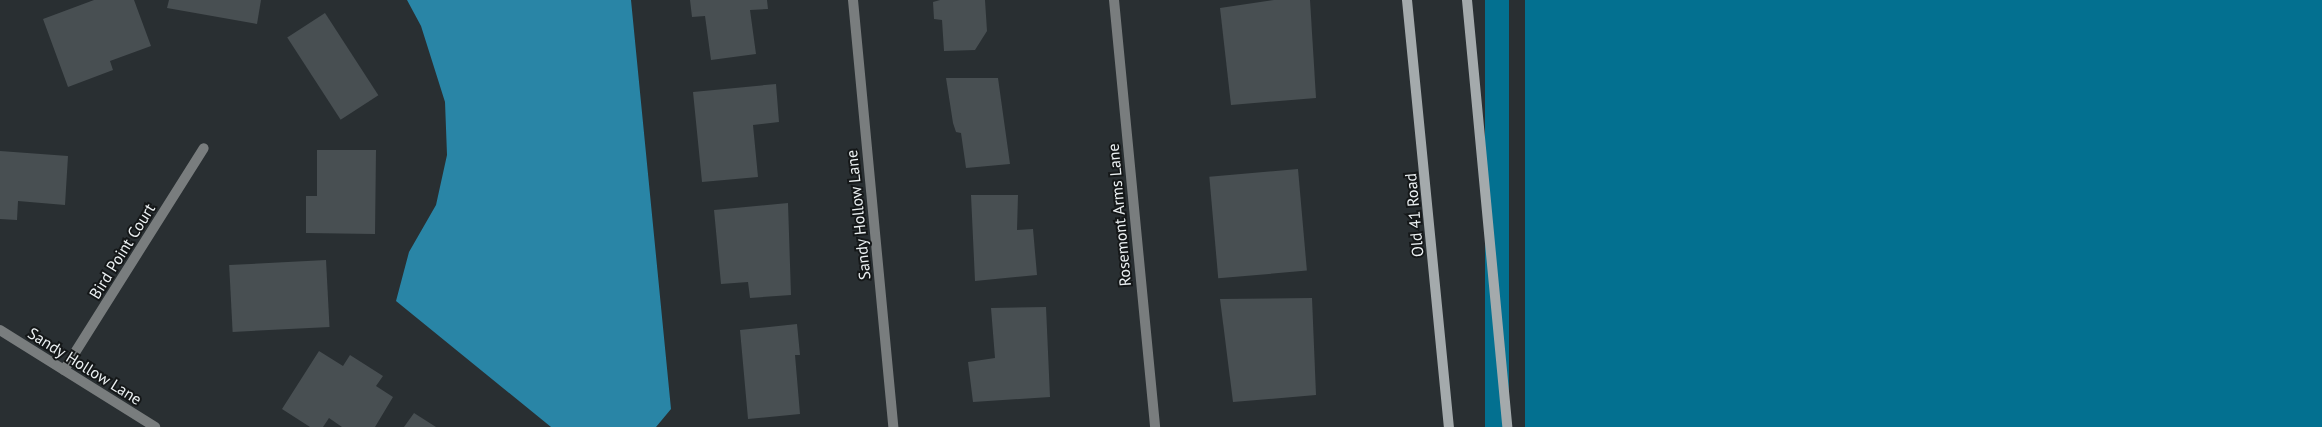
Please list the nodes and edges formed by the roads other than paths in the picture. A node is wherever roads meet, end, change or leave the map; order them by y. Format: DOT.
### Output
graph roads {
  1 [pos="853,0"];
  2 [pos="1114,0"];
  3 [pos="1407,0"];
  4 [pos="1466,0"];
  5 [pos="204,148"];
  6 [pos="0,330"];
  7 [pos="64,370"];
  8 [pos="154,427"];
  9 [pos="893,427"];
  10 [pos="1154,427"];
  11 [pos="1449,427"];
  12 [pos="1507,427"];
  1 -- 9 [label="street, Sandy Hollow Lane"];
  2 -- 10 [label="street, Rosemont Arms Lane"];
  3 -- 11 [label="street, Old 41 Road"];
  4 -- 12 [label="street"];
  5 -- 7 [label="street, Bird Point Court"];
  6 -- 7 [label="street, Sandy Hollow Lane"];
  7 -- 8 [label="street, Sandy Hollow Lane"];
}
